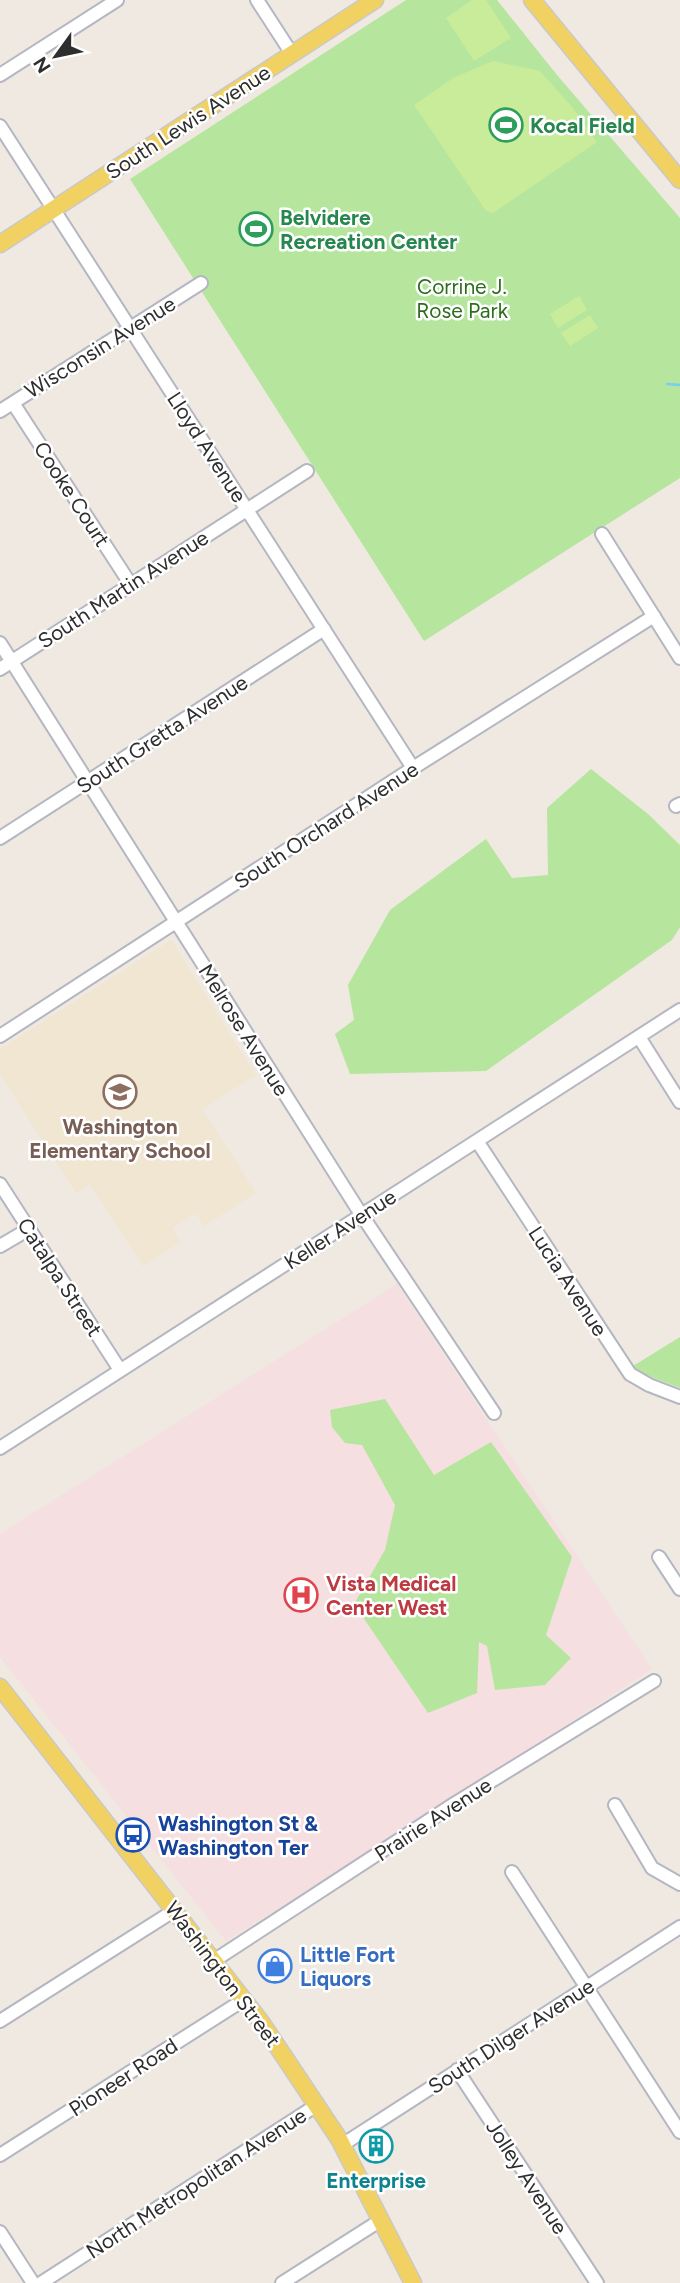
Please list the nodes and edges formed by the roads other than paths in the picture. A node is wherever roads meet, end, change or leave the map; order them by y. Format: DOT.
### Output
graph roads {
  1 [pos="117,0"];
  2 [pos="257,0"];
  3 [pos="375,0"];
  4 [pos="532,0"];
  5 [pos="292,54"];
  6 [pos="0,75"];
  7 [pos="0,126"];
  8 [pos="680,180"];
  9 [pos="53,209"];
  10 [pos="0,244"];
  11 [pos="201,283"];
  12 [pos="130,328"];
  13 [pos="13,403"];
  14 [pos="0,411"];
  15 [pos="307,471"];
  16 [pos="247,510"];
  17 [pos="602,534"];
  18 [pos="131,584"];
  19 [pos="653,616"];
  20 [pos="324,629"];
  21 [pos="0,643"];
  22 [pos="680,658"];
  23 [pos="12,662"];
  24 [pos="0,669"];
  25 [pos="413,768"];
  26 [pos="87,782"];
  27 [pos="0,838"];
  28 [pos="176,922"];
  29 [pos="680,1010"];
  30 [pos="0,1036"];
  31 [pos="639,1037"];
  32 [pos="680,1102"];
  33 [pos="477,1141"];
  34 [pos="0,1184"];
  35 [pos="361,1215"];
  36 [pos="29,1229"];
  37 [pos="0,1246"];
  38 [pos="120,1370"];
  39 [pos="680,1396"];
  40 [pos="494,1413"];
  41 [pos="0,1448"];
  42 [pos="659,1557"];
  43 [pos="680,1590"];
  44 [pos="654,1681"];
  45 [pos="0,1687"];
  46 [pos="615,1805"];
  47 [pos="512,1872"];
  48 [pos="680,1884"];
  49 [pos="175,1910"];
  50 [pos="680,1927"];
  51 [pos="215,1960"];
  52 [pos="587,1987"];
  53 [pos="245,1999"];
  54 [pos="0,2021"];
  55 [pos="457,2070"];
  56 [pos="317,2105"];
  57 [pos="680,2132"];
  58 [pos="342,2145"];
  59 [pos="0,2155"];
  60 [pos="381,2220"];
  61 [pos="0,2232"];
  62 [pos="33,2283"];
  63 [pos="41,2283"];
  64 [pos="282,2283"];
  65 [pos="414,2283"];
  66 [pos="597,2283"];
  1 -- 6 [label="street"];
  2 -- 5 [label="street"];
  3 -- 5 [label="main road, South Lewis Avenue"];
  4 -- 8 [label="main road"];
  5 -- 9 [label="main road, South Lewis Avenue"];
  7 -- 9 [label="street, Lloyd Avenue"];
  9 -- 10 [label="main road, South Lewis Avenue"];
  9 -- 12 [label="street, Lloyd Avenue"];
  11 -- 12 [label="street, Wisconsin Avenue"];
  12 -- 13 [label="street, Wisconsin Avenue"];
  12 -- 16 [label="street, Lloyd Avenue"];
  13 -- 14 [label="street, Wisconsin Avenue"];
  13 -- 18 [label="street, Cooke Court"];
  15 -- 16 [label="street, South Martin Avenue"];
  16 -- 18 [label="street, South Martin Avenue"];
  16 -- 20 [label="street, Lloyd Avenue"];
  17 -- 19 [label="street"];
  18 -- 23 [label="street, South Martin Avenue"];
  19 -- 22 [label="street"];
  19 -- 25 [label="street, South Orchard Avenue"];
  20 -- 25 [label="street, Lloyd Avenue"];
  20 -- 26 [label="street, South Gretta Avenue"];
  21 -- 23 [label="street, Melrose Avenue"];
  23 -- 24 [label="street, South Martin Avenue"];
  23 -- 26 [label="street, Melrose Avenue"];
  25 -- 28 [label="street, South Orchard Avenue"];
  26 -- 27 [label="street, South Gretta Avenue"];
  26 -- 28 [label="street, Melrose Avenue"];
  28 -- 30 [label="street, South Orchard Avenue"];
  28 -- 35 [label="street, Melrose Avenue"];
  29 -- 31 [label="street, Keller Avenue"];
  31 -- 32 [label="street"];
  31 -- 33 [label="street, Keller Avenue"];
  33 -- 35 [label="street, Keller Avenue"];
  33 -- 39 [label="street, Lucia Avenue"];
  34 -- 36 [label="street, Catalpa Street"];
  35 -- 38 [label="street, Keller Avenue"];
  35 -- 40 [label="street, Melrose Avenue"];
  36 -- 37 [label="street"];
  36 -- 38 [label="street, Catalpa Street"];
  38 -- 41 [label="street, Keller Avenue"];
  42 -- 43 [label="street"];
  44 -- 51 [label="street, Prairie Avenue"];
  45 -- 49 [label="main road, Washington Street"];
  46 -- 48 [label="street"];
  47 -- 52 [label="street"];
  49 -- 51 [label="main road, Washington Street"];
  49 -- 54 [label="street"];
  50 -- 52 [label="street, South Dilger Avenue"];
  51 -- 53 [label="main road, Washington Street"];
  52 -- 55 [label="street, South Dilger Avenue"];
  52 -- 57 [label="street"];
  53 -- 56 [label="main road, Washington Street"];
  53 -- 59 [label="street, Pioneer Road"];
  55 -- 58 [label="street, South Dilger Avenue"];
  55 -- 66 [label="street, Jolley Avenue"];
  56 -- 58 [label="main road, Washington Street"];
  56 -- 63 [label="street, North Metropolitan Avenue"];
  58 -- 60 [label="main road, Washington Street"];
  60 -- 64 [label="street"];
  60 -- 65 [label="main road, Washington Street"];
  61 -- 62 [label="street"];
}
